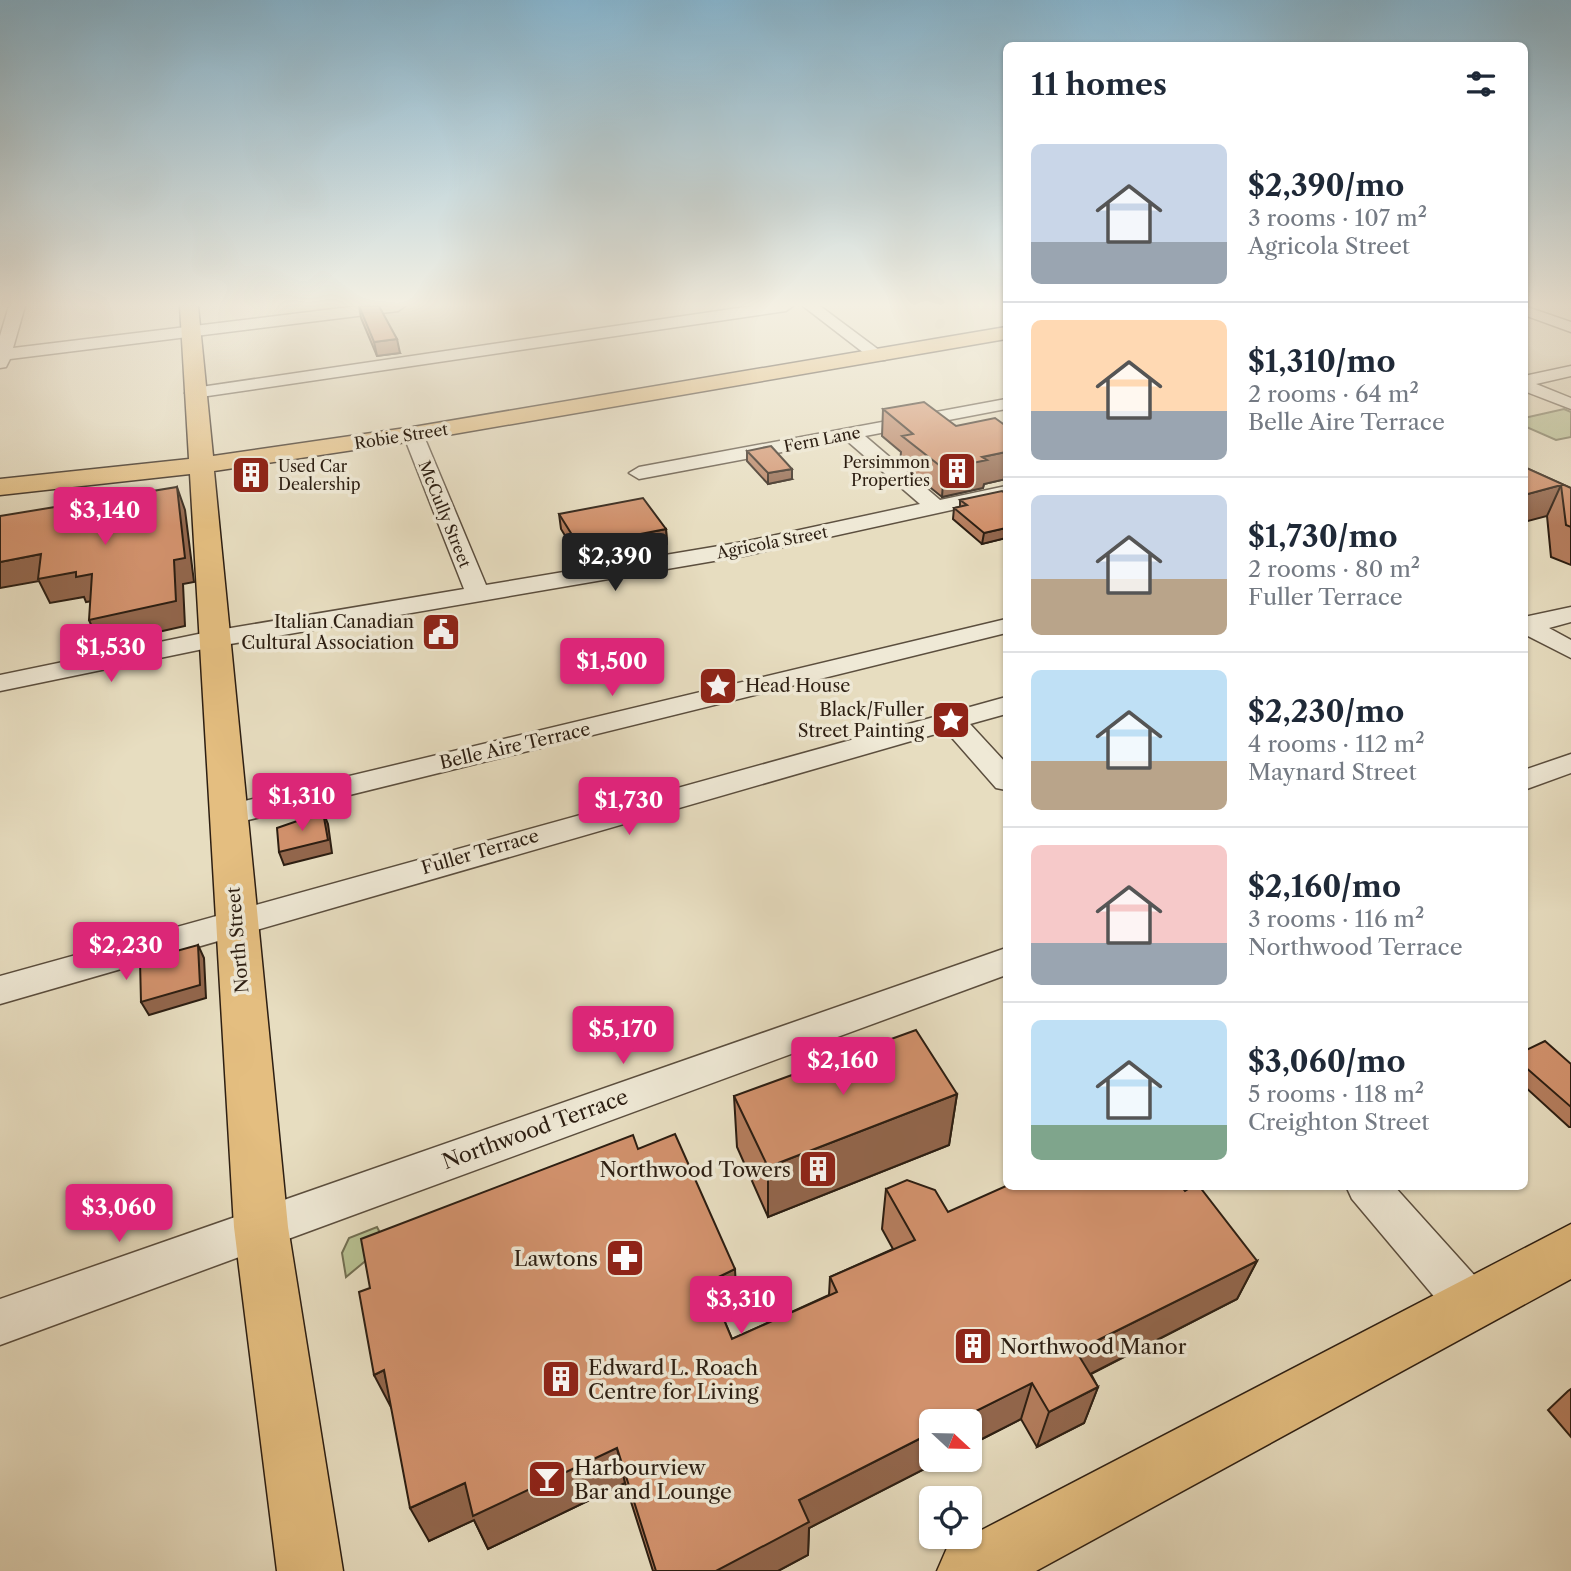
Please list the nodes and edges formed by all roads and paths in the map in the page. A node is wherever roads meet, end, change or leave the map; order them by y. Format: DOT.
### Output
graph roads {
  1 [pos="193,379"];
  2 [pos="287,379"];
  3 [pos="740,379"];
  4 [pos="1528,385"];
  5 [pos="194,393"];
  6 [pos="1571,404"];
  7 [pos="1003,405"];
  8 [pos="413,434"];
  9 [pos="851,434"];
  10 [pos="204,465"];
  11 [pos="639,473"];
  12 [pos="0,486"];
  13 [pos="1003,493"];
  14 [pos="936,507"];
  15 [pos="478,595"];
  16 [pos="1571,614"];
  17 [pos="1528,625"];
  18 [pos="1528,626"];
  19 [pos="1003,627"];
  20 [pos="213,639"];
  21 [pos="1571,650"];
  22 [pos="0,683"];
  23 [pos="1003,706"];
  24 [pos="951,720"];
  25 [pos="1571,763"];
  26 [pos="1003,778"];
  27 [pos="1528,779"];
  28 [pos="228,815"];
  29 [pos="237,921"];
  30 [pos="1003,962"];
  31 [pos="0,990"];
  32 [pos="1370,1190"];
  33 [pos="261,1227"];
  34 [pos="1571,1250"];
  35 [pos="1469,1303"];
  36 [pos="0,1322"];
  37 [pos="310,1571"];
  38 [pos="970,1571"];
  1 -- 5 [label="main road, North Street"];
  2 -- 5 [label="street"];
  3 -- 8 [label="main road, Robie Street"];
  4 -- 6 [label="street"];
  5 -- 10 [label="main road, North Street"];
  7 -- 9 [label="street, Fern Lane"];
  8 -- 10 [label="main road, Robie Street"];
  8 -- 15 [label="street, McCully Street"];
  9 -- 11 [label="street, Fern Lane"];
  9 -- 14 [label="street"];
  10 -- 12 [label="main road, Robie Street"];
  10 -- 20 [label="main road, North Street"];
  13 -- 14 [label="street, Agricola Street"];
  14 -- 15 [label="street, Agricola Street"];
  15 -- 20 [label="street, Agricola Street"];
  16 -- 17 [label="street"];
  18 -- 21 [label="street"];
  19 -- 28 [label="street, Belle Aire Terrace"];
  20 -- 22 [label="street, Agricola Street"];
  20 -- 28 [label="main road, North Street"];
  23 -- 24 [label="street, Fuller Terrace"];
  24 -- 26 [label="street"];
  24 -- 29 [label="street, Fuller Terrace"];
  25 -- 27 [label="street"];
  28 -- 29 [label="main road, North Street"];
  29 -- 31 [label="street, Fuller Terrace"];
  29 -- 33 [label="main road, North Street"];
  30 -- 33 [label="street, Northwood Terrace"];
  32 -- 35 [label="street"];
  33 -- 36 [label="street, Northwood Terrace"];
  33 -- 37 [label="main road, North Street"];
  34 -- 35 [label="main road"];
  35 -- 38 [label="main road"];
}
